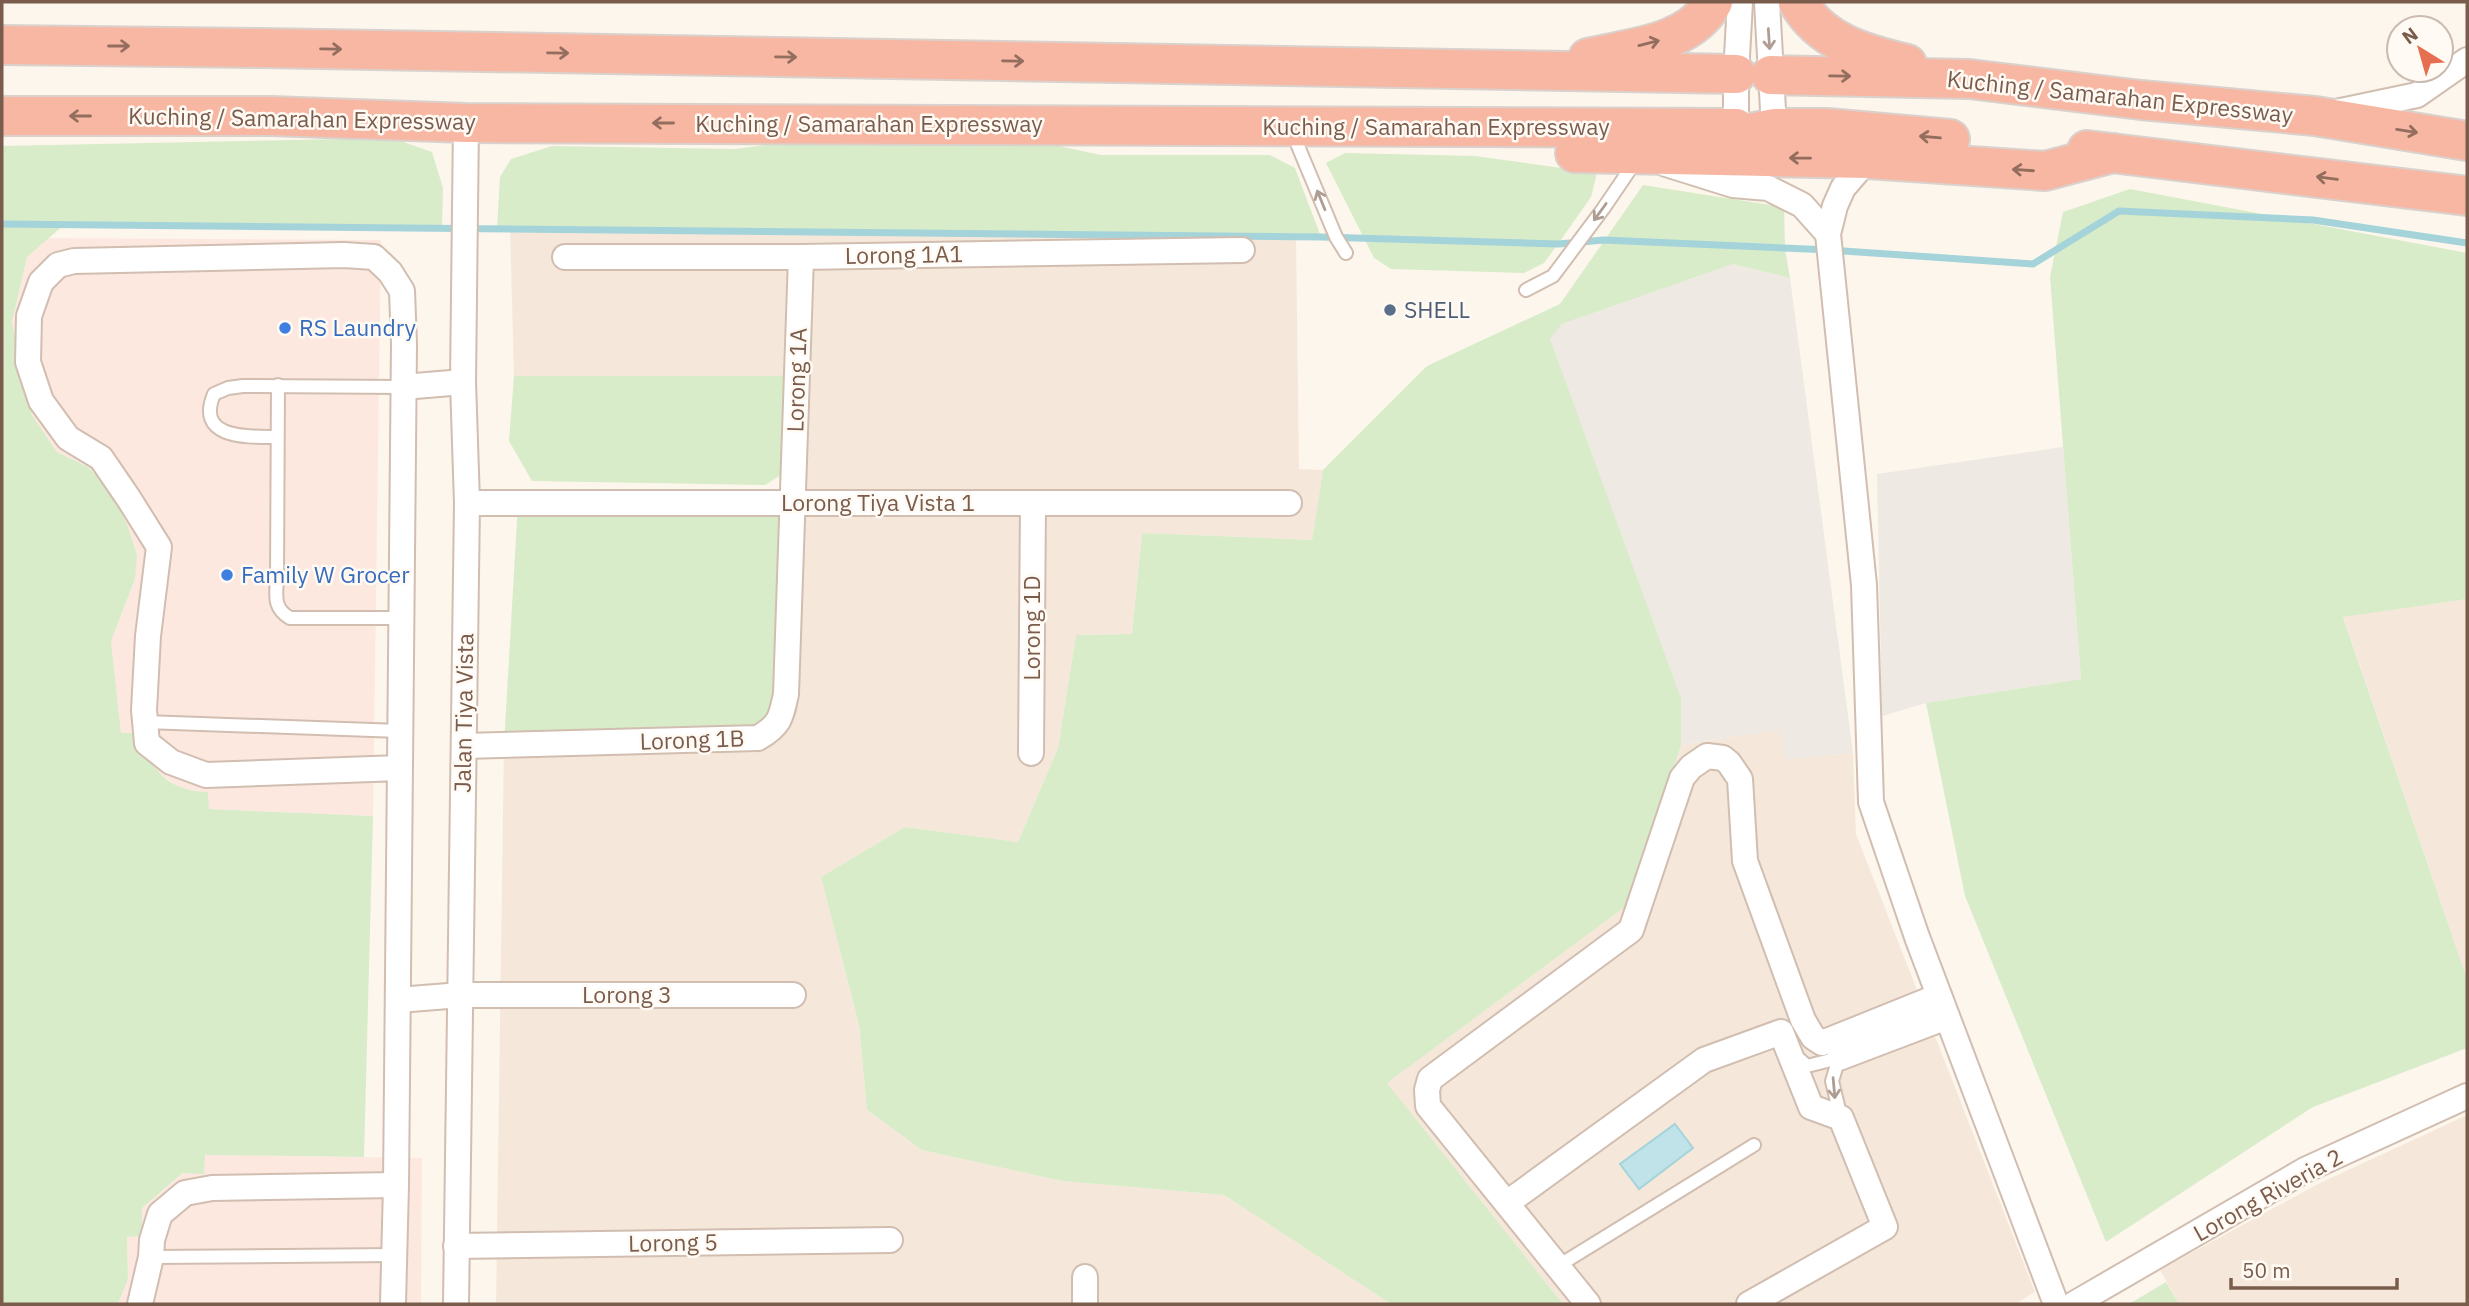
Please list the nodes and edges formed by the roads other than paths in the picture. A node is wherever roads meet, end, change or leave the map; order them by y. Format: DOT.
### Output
graph roads {
  1 [pos="1713,2"];
  2 [pos="1740,2"];
  3 [pos="1767,2"];
  4 [pos="1797,2"];
  5 [pos="2,45"];
  6 [pos="2467,60"];
  7 [pos="1535,71"];
  8 [pos="1754,74"];
  9 [pos="1969,79"];
  10 [pos="2,116"];
  11 [pos="2315,116"];
  12 [pos="466,122"];
  13 [pos="1050,125"];
  14 [pos="1736,128"];
  15 [pos="1774,128"];
  16 [pos="2467,141"];
  17 [pos="1298,146"];
  18 [pos="2113,153"];
  19 [pos="1639,156"];
  20 [pos="1868,159"];
  21 [pos="2467,196"];
  22 [pos="1828,234"];
  23 [pos="1242,250"];
  24 [pos="1346,253"];
  25 [pos="565,257"];
  26 [pos="801,257"];
  27 [pos="1526,290"];
  28 [pos="463,382"];
  29 [pos="278,385"];
  30 [pos="404,387"];
  31 [pos="276,437"];
  32 [pos="467,503"];
  33 [pos="793,503"];
  34 [pos="1033,503"];
  35 [pos="1289,503"];
  36 [pos="401,618"];
  37 [pos="145,722"];
  38 [pos="400,731"];
  39 [pos="464,746"];
  40 [pos="1031,753"];
  41 [pos="400,768"];
  42 [pos="461,995"];
  43 [pos="793,995"];
  44 [pos="398,1000"];
  45 [pos="1943,1006"];
  46 [pos="1789,1049"];
  47 [pos="1839,1058"];
  48 [pos="2467,1096"];
  49 [pos="1841,1118"];
  50 [pos="1754,1146"];
  51 [pos="396,1185"];
  52 [pos="1507,1203"];
  53 [pos="890,1240"];
  54 [pos="456,1246"];
  55 [pos="395,1255"];
  56 [pos="151,1257"];
  57 [pos="1558,1266"];
  58 [pos="1085,1277"];
  59 [pos="140,1304"];
  60 [pos="393,1304"];
  61 [pos="456,1304"];
  62 [pos="1085,1304"];
  63 [pos="1588,1304"];
  64 [pos="1749,1304"];
  65 [pos="2056,1304"];
  66 [pos="2074,1304"];
  7 -- 1 [label="highway, one-way"];
  2 -- 8 [label="street"];
  3 -- 8 [label="street, one-way"];
  4 -- 9 [label="highway"];
  5 -- 7 [label="highway, Kuching / Samarahan Expressway, one-way"];
  6 -- 11 [label="street"];
  7 -- 8 [label="highway, Kuching / Samarahan Expressway"];
  8 -- 9 [label="highway, Kuching / Samarahan Expressway, one-way"];
  8 -- 14 [label="street"];
  8 -- 15 [label="street"];
  9 -- 11 [label="highway, Kuching / Samarahan Expressway"];
  12 -- 10 [label="highway, Kuching / Samarahan Expressway, one-way"];
  11 -- 16 [label="highway, Kuching / Samarahan Expressway, one-way"];
  13 -- 12 [label="highway, Kuching / Samarahan Expressway, one-way"];
  12 -- 28 [label="street, Jalan Tiya Vista"];
  13 -- 14 [label="highway, Kuching / Samarahan Expressway"];
  13 -- 17 [label="highway"];
  18 -- 15 [label="highway, one-way"];
  15 -- 19 [label="highway"];
  17 -- 19 [label="highway"];
  24 -- 17 [label="lane, one-way"];
  18 -- 20 [label="highway, one-way"];
  21 -- 18 [label="highway, one-way"];
  20 -- 19 [label="highway, one-way"];
  19 -- 22 [label="street"];
  19 -- 27 [label="lane, one-way"];
  20 -- 22 [label="street"];
  22 -- 45 [label="street"];
  23 -- 26 [label="street, Lorong 1A1"];
  25 -- 26 [label="street, Lorong 1A1"];
  26 -- 33 [label="street, Lorong 1A"];
  28 -- 30 [label="street"];
  28 -- 32 [label="street, Jalan Tiya Vista"];
  29 -- 30 [label="lane"];
  29 -- 31 [label="lane"];
  29 -- 31 [label="lane"];
  30 -- 36 [label="street"];
  30 -- 37 [label="street"];
  31 -- 36 [label="lane"];
  32 -- 33 [label="street, Lorong Tiya Vista 1"];
  32 -- 39 [label="street, Jalan Tiya Vista"];
  33 -- 34 [label="street, Lorong Tiya Vista 1"];
  33 -- 39 [label="street, Lorong 1B"];
  34 -- 35 [label="street, Lorong Tiya Vista 1"];
  34 -- 40 [label="street, Lorong 1D"];
  36 -- 38 [label="street"];
  37 -- 38 [label="lane"];
  37 -- 41 [label="street"];
  38 -- 41 [label="street"];
  39 -- 42 [label="street, Jalan Tiya Vista"];
  41 -- 44 [label="street"];
  42 -- 43 [label="street, Lorong 3"];
  42 -- 44 [label="street, Lorong 3"];
  42 -- 54 [label="street, Jalan Tiya Vista"];
  44 -- 51 [label="street"];
  45 -- 47 [label="street"];
  45 -- 52 [label="street"];
  45 -- 65 [label="street"];
  46 -- 47 [label="lane"];
  46 -- 49 [label="street"];
  46 -- 52 [label="street"];
  47 -- 49 [label="lane, one-way"];
  48 -- 66 [label="street, Lorong Riveria 2"];
  49 -- 64 [label="street"];
  50 -- 57 [label="lane"];
  51 -- 55 [label="street"];
  51 -- 56 [label="street"];
  52 -- 57 [label="street"];
  53 -- 54 [label="street, Lorong 5"];
  54 -- 61 [label="street, Jalan Tiya Vista"];
  55 -- 56 [label="lane"];
  55 -- 60 [label="street"];
  56 -- 59 [label="street"];
  57 -- 63 [label="street"];
  58 -- 62 [label="street"];
}
